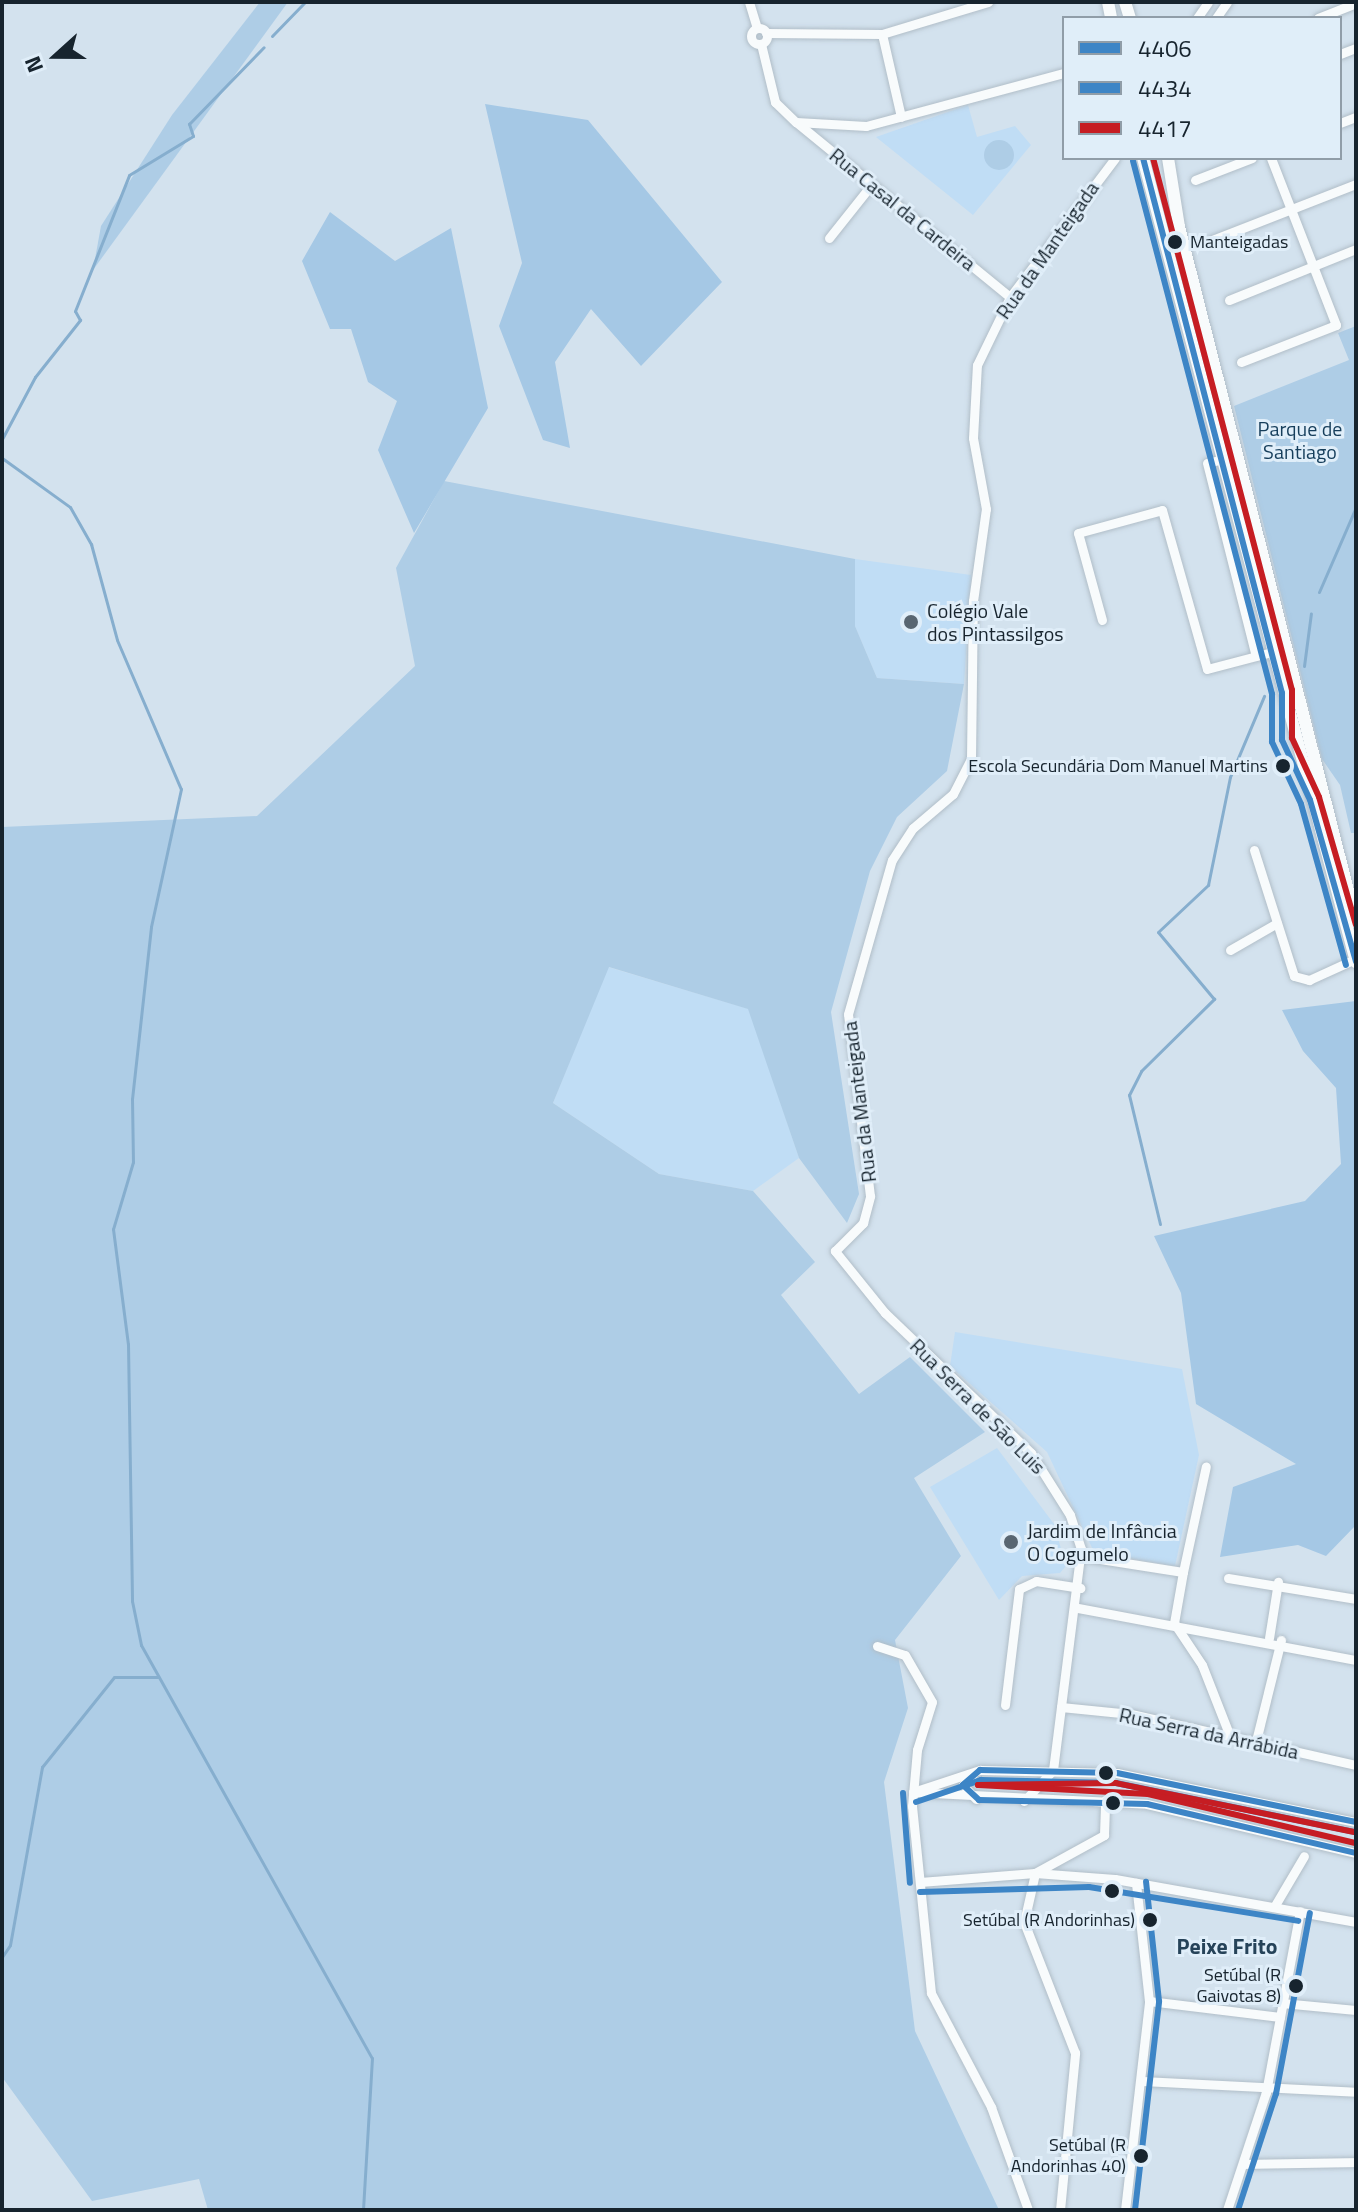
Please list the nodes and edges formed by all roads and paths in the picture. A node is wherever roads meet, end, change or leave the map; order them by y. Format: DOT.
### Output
graph roads {
  1 [pos="749,2"];
  2 [pos="988,2"];
  3 [pos="1356,3"];
  4 [pos="1323,16"];
  5 [pos="762,31"];
  6 [pos="882,34"];
  7 [pos="1062,74"];
  8 [pos="901,117"];
  9 [pos="796,122"];
  10 [pos="1113,160"];
  11 [pos="1144,160"];
  12 [pos="1168,160"];
  13 [pos="1247,160"];
  14 [pos="1272,160"];
  15 [pos="1195,180"];
  16 [pos="872,184"];
  17 [pos="1356,184"];
  18 [pos="1291,209"];
  19 [pos="829,238"];
  20 [pos="1207,242"];
  21 [pos="1356,249"];
  22 [pos="1314,266"];
  23 [pos="1010,297"];
  24 [pos="1229,300"];
  25 [pos="1241,362"];
  26 [pos="1223,459"];
  27 [pos="1102,620"];
  28 [pos="1272,652"];
  29 [pos="1256,656"];
  30 [pos="1254,850"];
  31 [pos="1356,922"];
  32 [pos="1277,923"];
  33 [pos="1230,950"];
  34 [pos="1355,960"];
  35 [pos="835,1251"];
  36 [pos="1206,1466"];
  37 [pos="1081,1556"];
  38 [pos="1183,1572"];
  39 [pos="1228,1578"];
  40 [pos="1278,1582"];
  41 [pos="1080,1588"];
  42 [pos="1356,1599"];
  43 [pos="1078,1608"];
  44 [pos="1174,1623"];
  45 [pos="1269,1638"];
  46 [pos="1281,1640"];
  47 [pos="877,1646"];
  48 [pos="1356,1660"];
  49 [pos="1005,1705"];
  50 [pos="1061,1707"];
  51 [pos="1229,1734"];
  52 [pos="1256,1741"];
  53 [pos="1356,1765"];
  54 [pos="980,1770"];
  55 [pos="1053,1770"];
  56 [pos="913,1792"];
  57 [pos="979,1800"];
  58 [pos="1105,1800"];
  59 [pos="1024,1801"];
  60 [pos="1356,1822"];
  61 [pos="1356,1853"];
  62 [pos="1304,1856"];
  63 [pos="1035,1873"];
  64 [pos="920,1882"];
  65 [pos="1136,1883"];
  66 [pos="1274,1907"];
  67 [pos="1300,1911"];
  68 [pos="1354,1919"];
  69 [pos="1149,2001"];
  70 [pos="1282,2003"];
  71 [pos="1356,2010"];
  72 [pos="1280,2017"];
  73 [pos="1142,2081"];
  74 [pos="1266,2092"];
  75 [pos="1356,2092"];
  76 [pos="1356,2162"];
  77 [pos="1245,2164"];
  78 [pos="1028,2210"];
  79 [pos="1060,2210"];
  80 [pos="1125,2210"];
  81 [pos="1227,2210"];
  1 -- 5 [label="street"];
  2 -- 6 [label="street"];
  3 -- 4 [label="street"];
  5 -- 6 [label="street"];
  5 -- 9 [label="street, Rua Casal da Cardeira"];
  6 -- 8 [label="street"];
  7 -- 8 [label="street"];
  8 -- 9 [label="street"];
  9 -- 16 [label="street, Rua Casal da Cardeira"];
  10 -- 23 [label="street, Rua da Manteigada"];
  11 -- 26 [label="main road"];
  12 -- 31 [label="main road"];
  13 -- 15 [label="street"];
  14 -- 18 [label="street"];
  16 -- 19 [label="street"];
  16 -- 23 [label="street, Rua Casal da Cardeira"];
  17 -- 18 [label="street"];
  18 -- 20 [label="street"];
  18 -- 22 [label="street"];
  21 -- 22 [label="street"];
  22 -- 24 [label="street"];
  22 -- 25 [label="street"];
  23 -- 35 [label="street, Rua da Manteigada"];
  26 -- 28 [label="main road"];
  26 -- 29 [label="street"];
  27 -- 29 [label="street"];
  28 -- 29 [label="street"];
  28 -- 34 [label="main road"];
  30 -- 32 [label="street"];
  32 -- 33 [label="street"];
  32 -- 34 [label="street"];
  35 -- 37 [label="street, Rua Serra de São Luis"];
  36 -- 38 [label="street"];
  37 -- 38 [label="street"];
  37 -- 41 [label="street, Rua Serra de São Luis"];
  38 -- 44 [label="street"];
  39 -- 40 [label="street"];
  40 -- 42 [label="street"];
  40 -- 45 [label="street"];
  41 -- 43 [label="street, Rua Serra de São Luis"];
  41 -- 49 [label="street"];
  43 -- 44 [label="street"];
  43 -- 50 [label="street, Rua Serra de São Luis"];
  44 -- 45 [label="street"];
  44 -- 51 [label="street"];
  45 -- 46 [label="street"];
  46 -- 48 [label="street"];
  46 -- 52 [label="street"];
  47 -- 56 [label="street"];
  50 -- 51 [label="street, Rua Serra da Arrábida"];
  50 -- 55 [label="street, Rua Serra de São Luis"];
  51 -- 52 [label="street, Rua Serra da Arrábida"];
  52 -- 53 [label="street, Rua Serra da Arrábida"];
  54 -- 55 [label="street"];
  54 -- 56 [label="street"];
  54 -- 57 [label="street"];
  55 -- 59 [label="street"];
  55 -- 60 [label="street"];
  56 -- 57 [label="street"];
  56 -- 64 [label="street"];
  57 -- 59 [label="street"];
  58 -- 59 [label="street"];
  58 -- 61 [label="street"];
  58 -- 63 [label="street"];
  62 -- 66 [label="street"];
  63 -- 64 [label="street"];
  63 -- 65 [label="street"];
  63 -- 79 [label="street"];
  64 -- 78 [label="street"];
  65 -- 66 [label="street"];
  65 -- 69 [label="street"];
  66 -- 67 [label="street"];
  67 -- 68 [label="street"];
  67 -- 70 [label="street"];
  69 -- 72 [label="street"];
  69 -- 73 [label="street"];
  70 -- 71 [label="street"];
  70 -- 72 [label="street"];
  72 -- 74 [label="street"];
  73 -- 74 [label="street"];
  73 -- 80 [label="street"];
  74 -- 75 [label="street"];
  74 -- 77 [label="street"];
  76 -- 77 [label="street"];
  77 -- 81 [label="street"];
}
